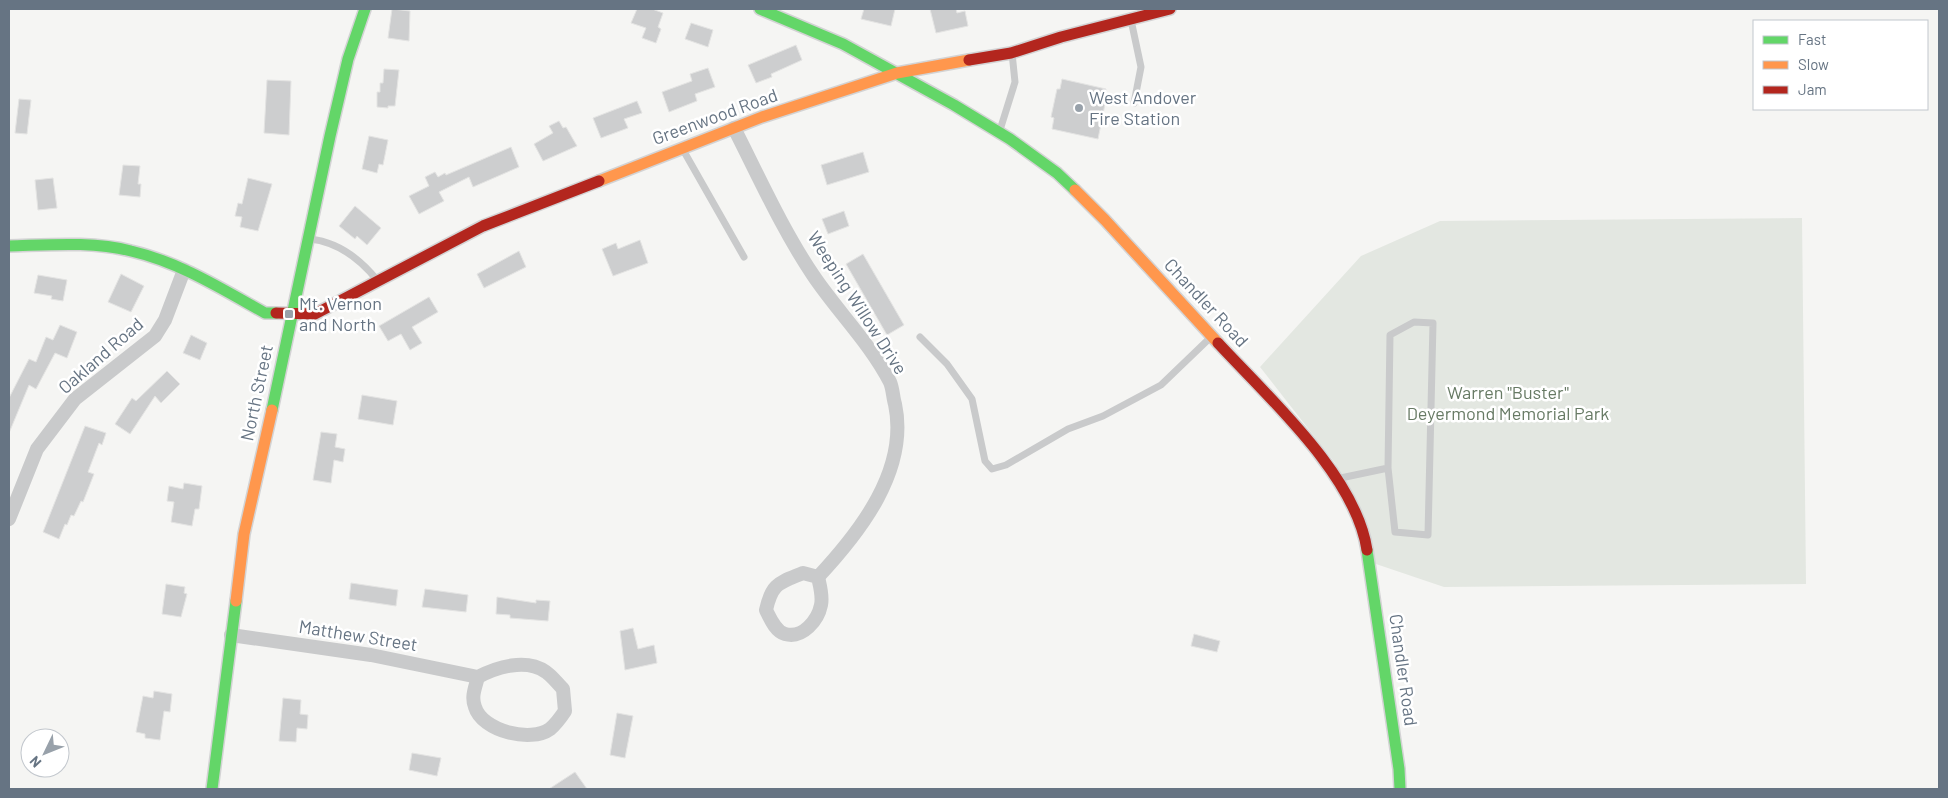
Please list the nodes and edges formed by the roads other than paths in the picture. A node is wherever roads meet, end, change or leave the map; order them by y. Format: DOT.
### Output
graph roads {
  1 [pos="365,9"];
  2 [pos="760,9"];
  3 [pos="1170,9"];
  4 [pos="1131,19"];
  5 [pos="1012,53"];
  6 [pos="896,73"];
  7 [pos="1134,102"];
  8 [pos="734,128"];
  9 [pos="999,132"];
  10 [pos="682,148"];
  11 [pos="309,239"];
  12 [pos="9,246"];
  13 [pos="744,257"];
  14 [pos="184,270"];
  15 [pos="378,281"];
  16 [pos="293,314"];
  17 [pos="1212,335"];
  18 [pos="920,337"];
  19 [pos="1388,468"];
  20 [pos="1336,479"];
  21 [pos="9,519"];
  22 [pos="818,577"];
  23 [pos="231,635"];
  24 [pos="478,677"];
  25 [pos="212,789"];
  26 [pos="1400,789"];
  1 -- 11 [label="street, North Street"];
  2 -- 6 [label="street, Chandler Road"];
  3 -- 4 [label="street, Greenwood Road"];
  4 -- 5 [label="street, Greenwood Road"];
  4 -- 7 [label="lane"];
  5 -- 6 [label="street, Greenwood Road"];
  5 -- 9 [label="lane"];
  6 -- 8 [label="street, Greenwood Road"];
  6 -- 9 [label="street, Chandler Road"];
  8 -- 10 [label="street, Greenwood Road"];
  8 -- 22 [label="street, Weeping Willow Drive"];
  9 -- 17 [label="street, Chandler Road"];
  10 -- 13 [label="lane"];
  10 -- 15 [label="street, Greenwood Road"];
  11 -- 15 [label="lane"];
  11 -- 16 [label="street, North Street"];
  12 -- 14 [label="street, Greenwood Road"];
  14 -- 16 [label="street, Greenwood Road"];
  14 -- 21 [label="street, Oakland Road"];
  15 -- 16 [label="street, Greenwood Road"];
  16 -- 23 [label="street, North Street"];
  17 -- 18 [label="lane"];
  17 -- 20 [label="street, Chandler Road"];
  19 -- 19 [label="lane"];
  19 -- 20 [label="lane"];
  20 -- 26 [label="street, Chandler Road"];
  22 -- 22 [label="street"];
  23 -- 24 [label="street, Matthew Street"];
  23 -- 25 [label="street, North Street"];
  24 -- 24 [label="street"];
}
